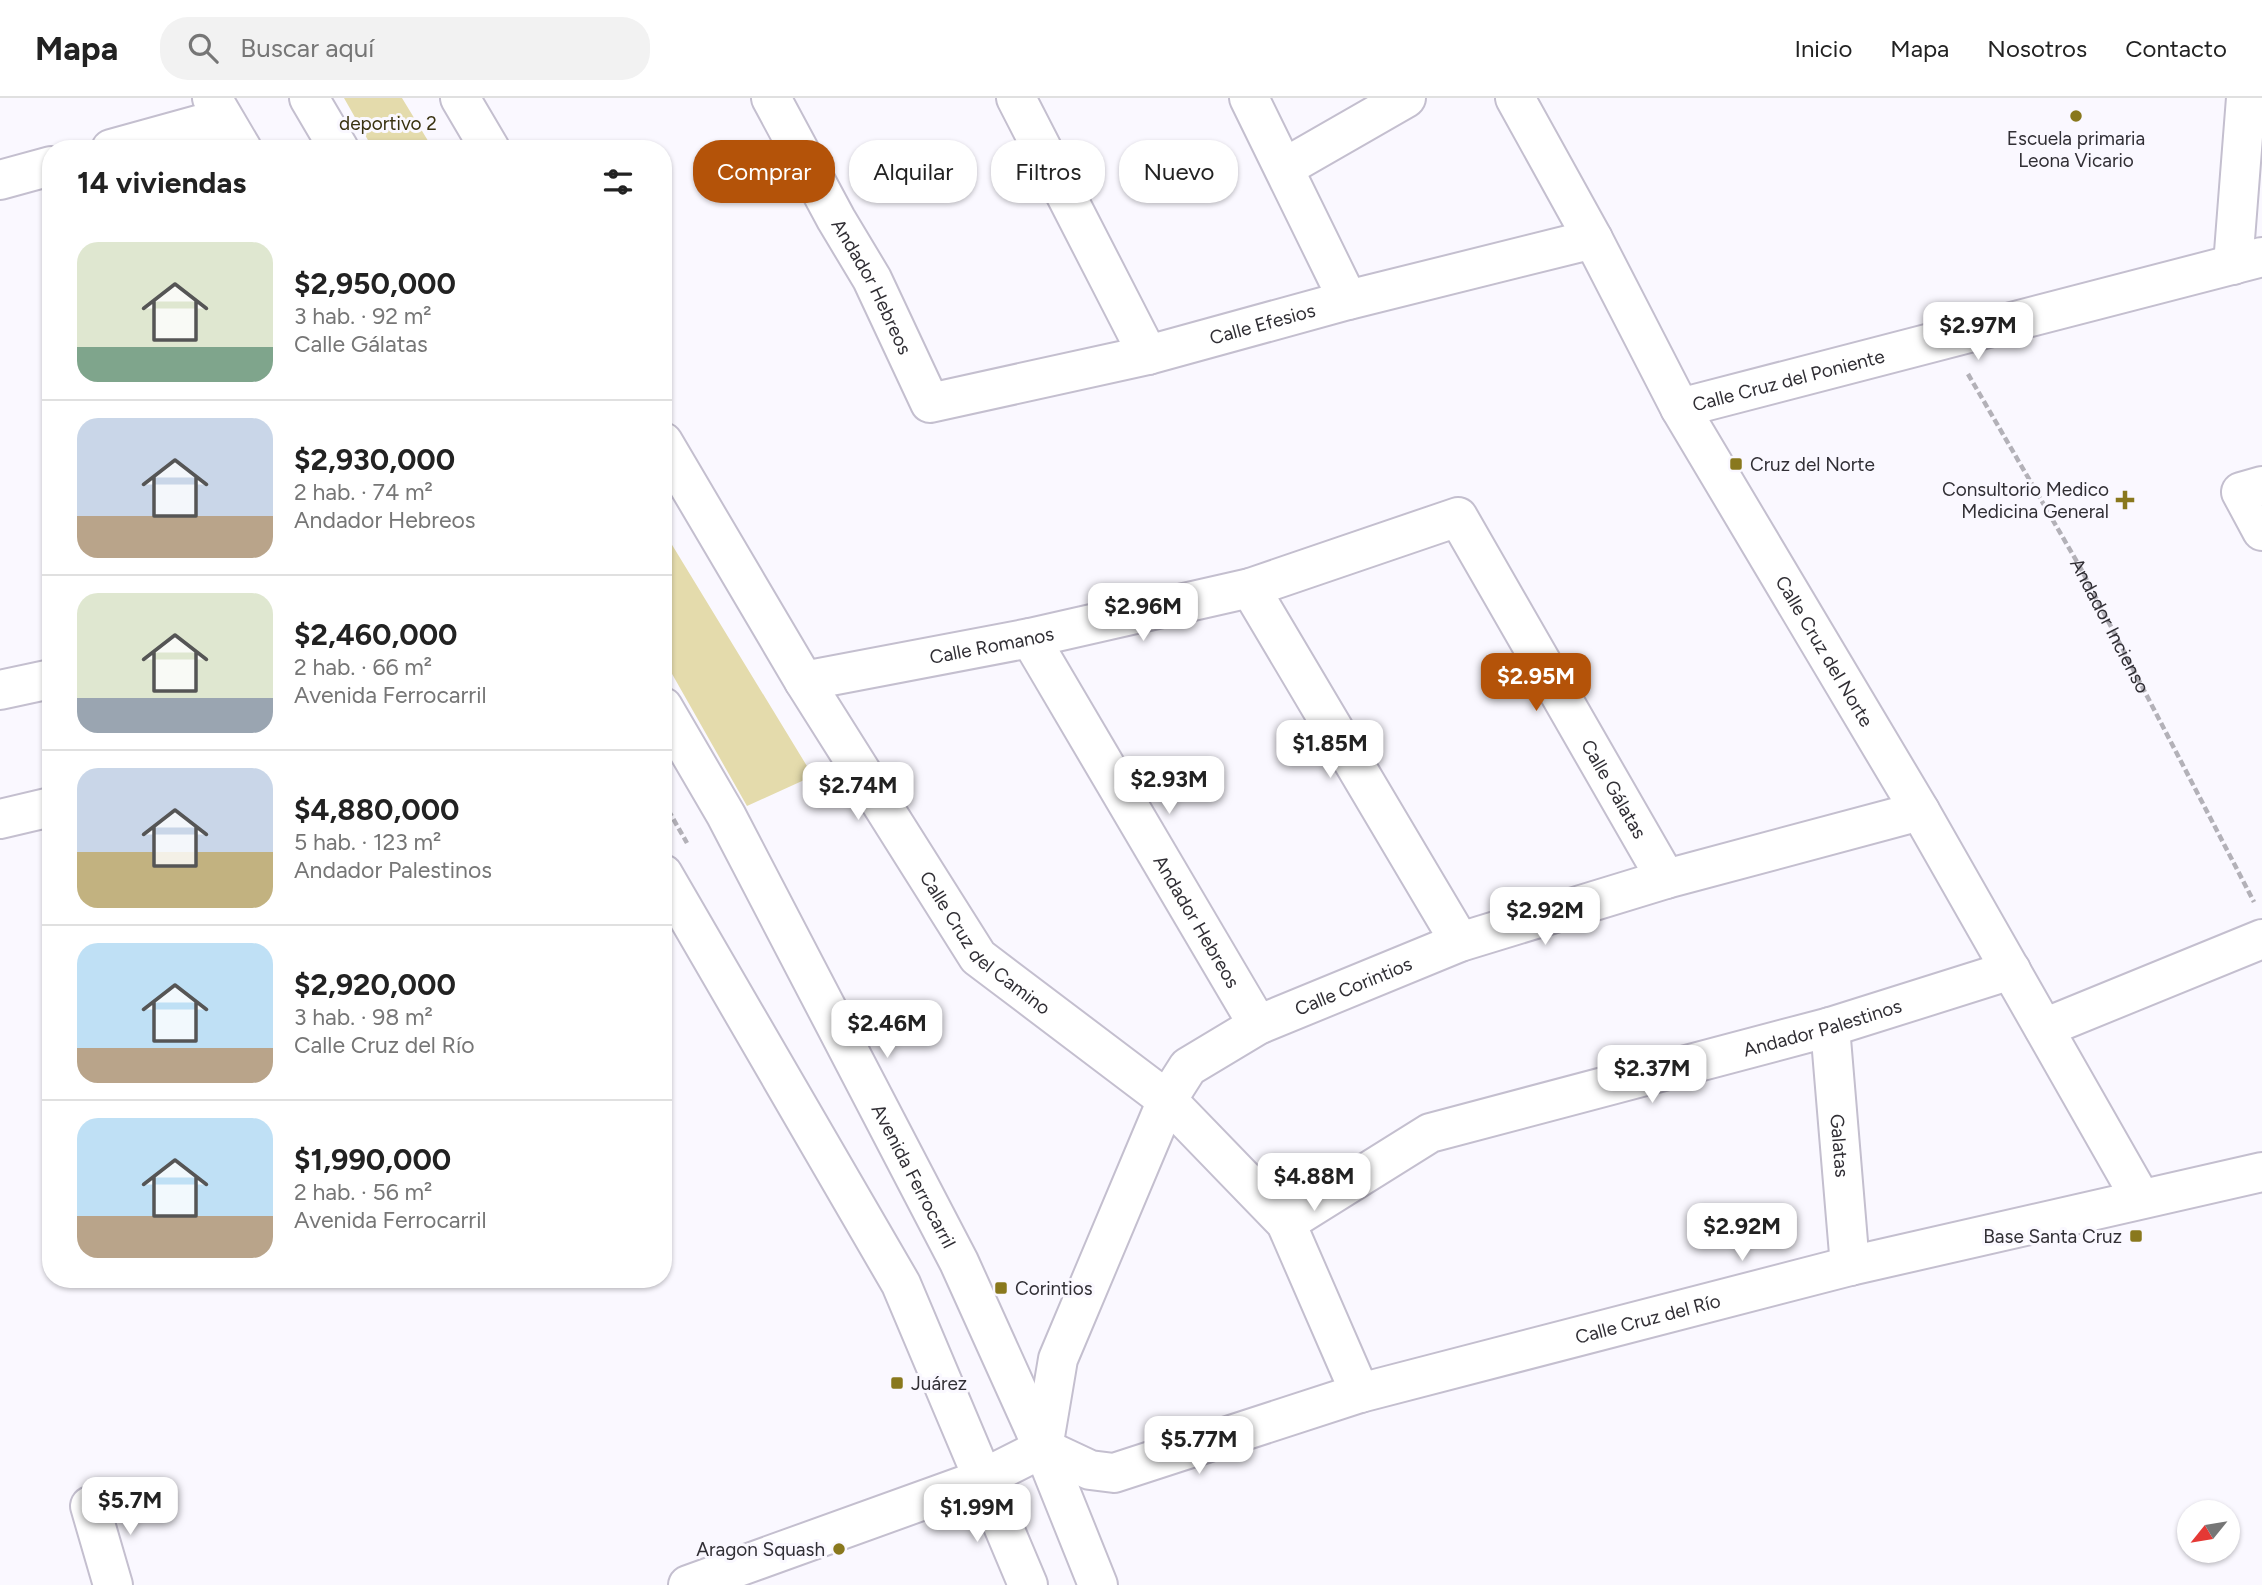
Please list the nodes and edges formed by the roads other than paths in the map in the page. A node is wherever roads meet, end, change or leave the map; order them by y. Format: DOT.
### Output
graph roads {
  1 [pos="309,98"];
  2 [pos="460,98"];
  3 [pos="771,98"];
  4 [pos="1016,98"];
  5 [pos="1249,98"];
  6 [pos="1406,98"];
  7 [pos="1515,98"];
  8 [pos="2246,98"];
  9 [pos="226,121"];
  10 [pos="148,140"];
  11 [pos="334,140"];
  12 [pos="485,140"];
  13 [pos="42,168"];
  14 [pos="1284,168"];
  15 [pos="0,180"];
  16 [pos="1593,239"];
  17 [pos="2248,261"];
  18 [pos="1348,300"];
  19 [pos="1148,355"];
  20 [pos="930,403"];
  21 [pos="1680,408"];
  22 [pos="672,457"];
  23 [pos="2251,489"];
  24 [pos="1458,517"];
  25 [pos="2262,531"];
  26 [pos="1250,587"];
  27 [pos="1030,638"];
  28 [pos="42,681"];
  29 [pos="804,681"];
  30 [pos="0,690"];
  31 [pos="672,722"];
  32 [pos="42,809"];
  33 [pos="1920,811"];
  34 [pos="0,819"];
  35 [pos="1666,879"];
  36 [pos="672,890"];
  37 [pos="2259,923"];
  38 [pos="1460,942"];
  39 [pos="2011,970"];
  40 [pos="1258,1025"];
  41 [pos="1830,1027"];
  42 [pos="2044,1028"];
  43 [pos="1167,1100"];
  44 [pos="2262,1172"];
  45 [pos="2141,1199"];
  46 [pos="1286,1223"];
  47 [pos="1850,1266"];
  48 [pos="1360,1393"];
  49 [pos="1042,1448"];
  50 [pos="982,1479"];
  51 [pos="90,1506"];
  52 [pos="113,1585"];
  53 [pos="688,1585"];
  54 [pos="1027,1585"];
  55 [pos="1098,1585"];
  1 -- 11 [label="street"];
  2 -- 12 [label="street"];
  3 -- 20 [label="street, Andador Hebreos"];
  4 -- 19 [label="street"];
  5 -- 14 [label="street"];
  6 -- 14 [label="street"];
  7 -- 16 [label="street, Calle Cruz del Norte"];
  8 -- 17 [label="street"];
  9 -- 10 [label="street"];
  13 -- 15 [label="street"];
  14 -- 18 [label="street"];
  16 -- 18 [label="street, Calle Efesios"];
  16 -- 21 [label="street, Calle Cruz del Norte"];
  17 -- 21 [label="street, Calle Cruz del Poniente"];
  18 -- 19 [label="street, Calle Efesios"];
  19 -- 20 [label="street, Calle Efesios"];
  21 -- 33 [label="street, Calle Cruz del Norte"];
  22 -- 29 [label="street, Calle Cruz del Camino"];
  23 -- 25 [label="street"];
  24 -- 26 [label="street, Calle Romanos"];
  24 -- 35 [label="street, Calle Gálatas"];
  26 -- 27 [label="street, Calle Romanos"];
  26 -- 38 [label="street"];
  27 -- 29 [label="street, Calle Romanos"];
  27 -- 40 [label="street, Andador Hebreos"];
  28 -- 30 [label="street"];
  29 -- 43 [label="street, Calle Cruz del Camino"];
  31 -- 49 [label="street, Avenida Ferrocarril"];
  32 -- 34 [label="street"];
  33 -- 35 [label="street, Calle Corintios"];
  33 -- 39 [label="street, Calle Cruz del Norte"];
  35 -- 38 [label="street, Calle Corintios"];
  36 -- 50 [label="street"];
  37 -- 42 [label="street"];
  38 -- 40 [label="street, Calle Corintios"];
  39 -- 41 [label="street, Andador Palestinos"];
  39 -- 42 [label="street, Calle Cruz del Norte"];
  40 -- 43 [label="street, Calle Corintios"];
  41 -- 46 [label="street, Andador Palestinos"];
  41 -- 47 [label="street, Galatas"];
  42 -- 45 [label="street, Calle Cruz del Norte"];
  43 -- 46 [label="street, Calle Cruz del Camino"];
  43 -- 49 [label="street, Calle Corintios"];
  44 -- 45 [label="street, Calle Cruz del Río"];
  45 -- 47 [label="street, Calle Cruz del Río"];
  46 -- 48 [label="street, Calle Cruz del Camino"];
  47 -- 48 [label="street, Calle Cruz del Río"];
  48 -- 49 [label="street, Calle Cruz del Río"];
  49 -- 50 [label="street"];
  49 -- 55 [label="street, Avenida Ferrocarril"];
  50 -- 53 [label="street"];
  50 -- 54 [label="street"];
  51 -- 52 [label="street"];
}
